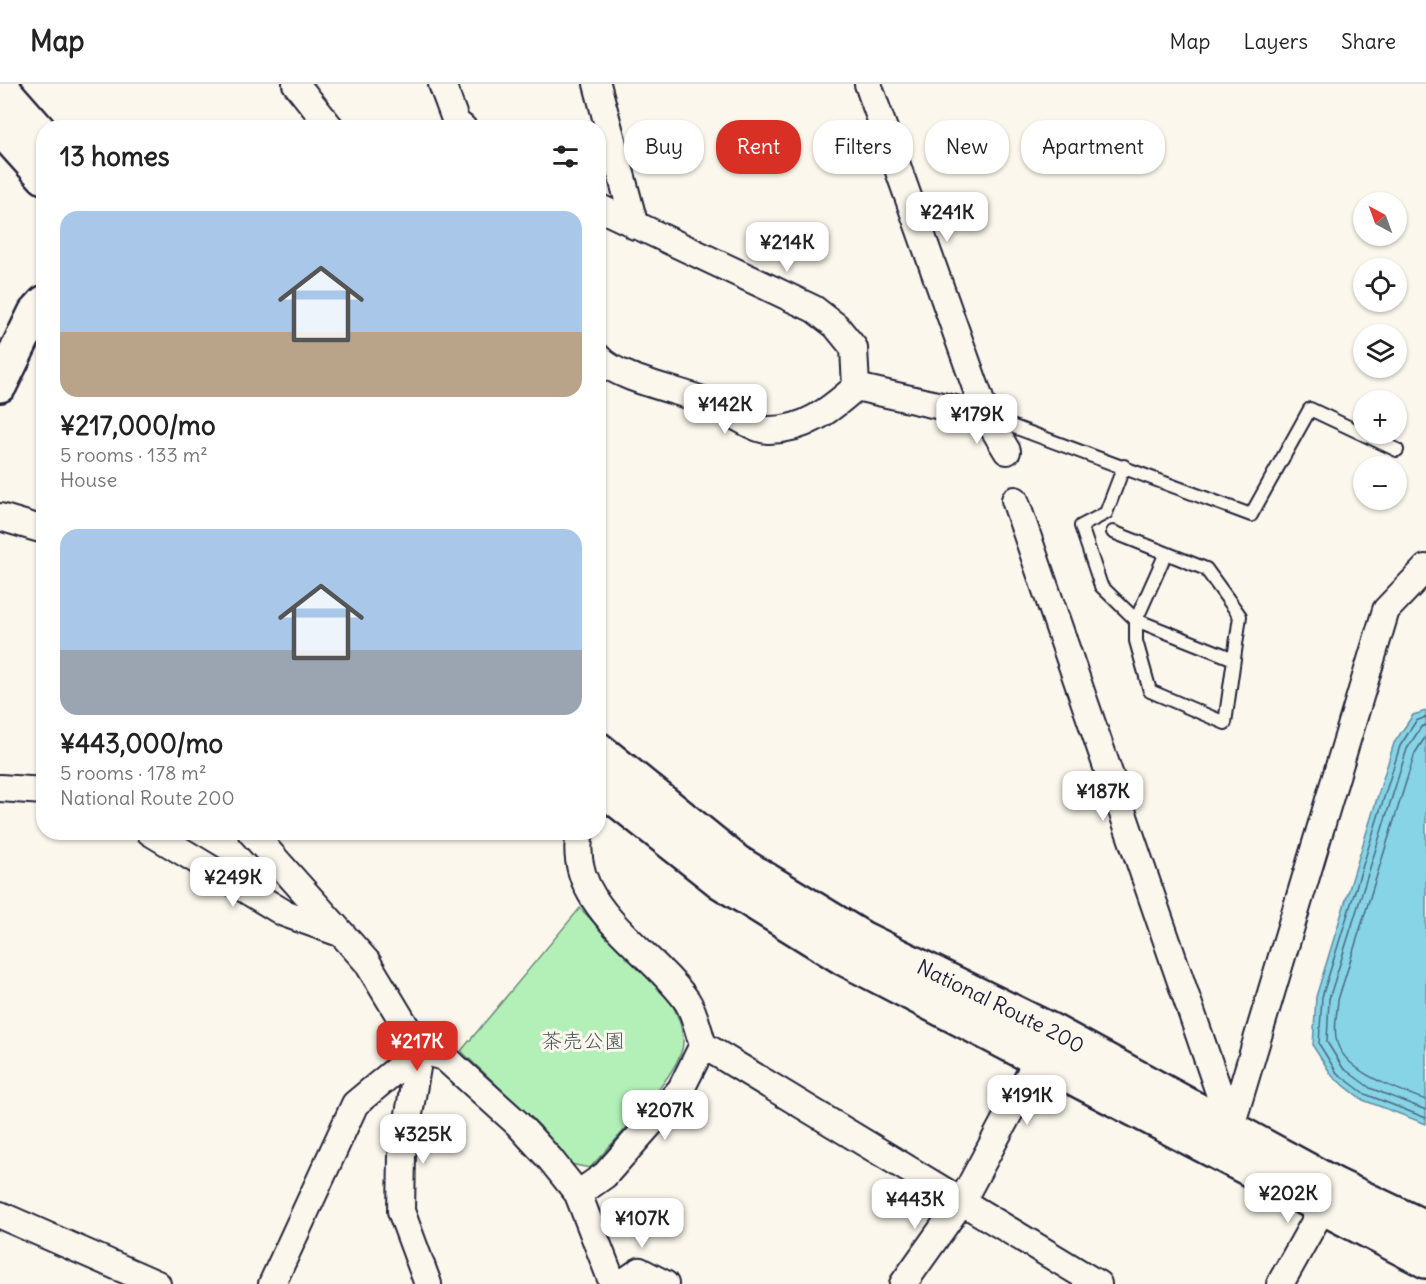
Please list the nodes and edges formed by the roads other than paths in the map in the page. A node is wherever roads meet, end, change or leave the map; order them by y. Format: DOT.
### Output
graph roads {
  1 [pos="296,84"];
  2 [pos="442,84"];
  3 [pos="597,84"];
  4 [pos="868,84"];
  5 [pos="0,86"];
  6 [pos="325,120"];
  7 [pos="455,120"];
  8 [pos="36,127"];
  9 [pos="0,128"];
  10 [pos="36,168"];
  11 [pos="606,211"];
  12 [pos="634,225"];
  13 [pos="36,312"];
  14 [pos="606,361"];
  15 [pos="2,379"];
  16 [pos="856,387"];
  17 [pos="986,416"];
  18 [pos="1397,450"];
  19 [pos="1006,451"];
  20 [pos="1124,466"];
  21 [pos="1015,500"];
  22 [pos="0,517"];
  23 [pos="36,528"];
  24 [pos="1113,532"];
  25 [pos="1166,553"];
  26 [pos="1425,570"];
  27 [pos="1136,620"];
  28 [pos="1234,659"];
  29 [pos="606,772"];
  30 [pos="606,773"];
  31 [pos="0,788"];
  32 [pos="36,790"];
  33 [pos="163,840"];
  34 [pos="258,840"];
  35 [pos="578,840"];
  36 [pos="340,934"];
  37 [pos="1052,1031"];
  38 [pos="703,1045"];
  39 [pos="420,1050"];
  40 [pos="1038,1060"];
  41 [pos="1225,1141"];
  42 [pos="578,1194"];
  43 [pos="1329,1196"];
  44 [pos="962,1202"];
  45 [pos="0,1215"];
  46 [pos="1426,1228"];
  47 [pos="1426,1261"];
  48 [pos="421,1281"];
  49 [pos="155,1284"];
  50 [pos="272,1284"];
  51 [pos="613,1284"];
  52 [pos="621,1284"];
  53 [pos="665,1284"];
  54 [pos="903,1284"];
  55 [pos="1098,1284"];
  56 [pos="1280,1284"];
  1 -- 6 [label="street"];
  2 -- 7 [label="street"];
  3 -- 12 [label="street"];
  4 -- 17 [label="street"];
  5 -- 8 [label="main road"];
  9 -- 10 [label="main road"];
  11 -- 12 [label="street"];
  12 -- 16 [label="street"];
  13 -- 15 [label="main road"];
  14 -- 16 [label="street"];
  16 -- 17 [label="street"];
  17 -- 19 [label="street"];
  17 -- 20 [label="lane"];
  18 -- 20 [label="lane"];
  20 -- 27 [label="lane"];
  21 -- 41 [label="street"];
  22 -- 23 [label="street"];
  24 -- 25 [label="lane"];
  25 -- 27 [label="lane"];
  25 -- 28 [label="lane"];
  26 -- 41 [label="street"];
  27 -- 28 [label="lane"];
  27 -- 28 [label="lane"];
  29 -- 37 [label="main road, National Route 200"];
  30 -- 40 [label="main road, National Route 200"];
  31 -- 32 [label="street"];
  33 -- 36 [label="street"];
  34 -- 36 [label="street"];
  35 -- 38 [label="street"];
  36 -- 39 [label="street"];
  37 -- 40 [label="street"];
  37 -- 41 [label="main road, National Route 200"];
  38 -- 42 [label="street"];
  38 -- 44 [label="street"];
  39 -- 42 [label="street"];
  39 -- 48 [label="street"];
  39 -- 50 [label="street"];
  40 -- 41 [label="main road, National Route 200"];
  40 -- 44 [label="street"];
  41 -- 43 [label="main road, National Route 200"];
  42 -- 51 [label="street"];
  43 -- 46 [label="main road, National Route 200"];
  43 -- 47 [label="main road, National Route 200"];
  43 -- 56 [label="street"];
  44 -- 54 [label="street"];
  44 -- 55 [label="street"];
  45 -- 49 [label="street"];
  52 -- 53 [label="street"];
}
